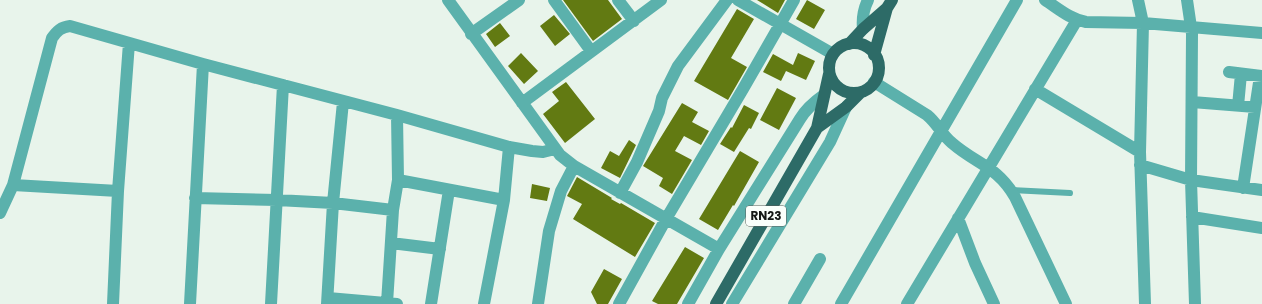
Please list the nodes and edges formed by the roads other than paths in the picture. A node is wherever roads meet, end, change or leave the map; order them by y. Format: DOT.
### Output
graph roads {
  1 [pos="448,0"];
  2 [pos="519,0"];
  3 [pos="554,0"];
  4 [pos="618,0"];
  5 [pos="661,0"];
  6 [pos="727,0"];
  7 [pos="738,0"];
  8 [pos="794,0"];
  9 [pos="868,0"];
  10 [pos="1017,0"];
  11 [pos="1046,0"];
  12 [pos="1138,0"];
  13 [pos="1187,0"];
  14 [pos="889,4"];
  15 [pos="1077,20"];
  16 [pos="634,21"];
  17 [pos="1143,23"];
  18 [pos="780,24"];
  19 [pos="1191,27"];
  20 [pos="863,29"];
  21 [pos="1262,33"];
  22 [pos="471,34"];
  23 [pos="129,42"];
  24 [pos="849,44"];
  25 [pos="591,51"];
  26 [pos="833,54"];
  27 [pos="874,55"];
  28 [pos="203,64"];
  29 [pos="829,74"];
  30 [pos="1261,76"];
  31 [pos="874,82"];
  32 [pos="283,85"];
  33 [pos="1035,89"];
  34 [pos="861,92"];
  35 [pos="824,95"];
  36 [pos="343,102"];
  37 [pos="1192,102"];
  38 [pos="522,103"];
  39 [pos="1238,106"];
  40 [pos="846,107"];
  41 [pos="1255,107"];
  42 [pos="397,116"];
  43 [pos="817,128"];
  44 [pos="941,130"];
  45 [pos="509,147"];
  46 [pos="555,149"];
  47 [pos="1140,152"];
  48 [pos="1140,165"];
  49 [pos="574,166"];
  50 [pos="989,167"];
  51 [pos="398,180"];
  52 [pos="1191,180"];
  53 [pos="13,185"];
  54 [pos="1243,188"];
  55 [pos="449,190"];
  56 [pos="1011,190"];
  57 [pos="1262,190"];
  58 [pos="118,191"];
  59 [pos="620,193"];
  60 [pos="1070,193"];
  61 [pos="195,198"];
  62 [pos="277,200"];
  63 [pos="504,200"];
  64 [pos="333,203"];
  65 [pos="393,210"];
  66 [pos="0,213"];
  67 [pos="1192,217"];
  68 [pos="958,218"];
  69 [pos="666,219"];
  70 [pos="1262,228"];
  71 [pos="391,243"];
  72 [pos="440,249"];
  73 [pos="719,249"];
  74 [pos="820,260"];
  75 [pos="327,301"];
  76 [pos="392,303"];
  77 [pos="113,304"];
  78 [pos="190,304"];
  79 [pos="271,304"];
  80 [pos="431,304"];
  81 [pos="484,304"];
  82 [pos="538,304"];
  83 [pos="619,304"];
  84 [pos="688,304"];
  85 [pos="716,304"];
  86 [pos="732,304"];
  87 [pos="794,304"];
  88 [pos="841,304"];
  89 [pos="907,304"];
  90 [pos="994,304"];
  91 [pos="1066,304"];
  92 [pos="1145,304"];
  93 [pos="1195,304"];
  1 -- 22 [label="street"];
  2 -- 22 [label="street"];
  3 -- 25 [label="street"];
  4 -- 16 [label="street"];
  5 -- 16 [label="street"];
  6 -- 59 [label="street"];
  7 -- 18 [label="street"];
  8 -- 18 [label="street"];
  9 -- 20 [label="street"];
  10 -- 44 [label="street"];
  11 -- 15 [label="street"];
  12 -- 17 [label="street"];
  13 -- 19 [label="street"];
  14 -- 20 [label="main road"];
  14 -- 27 [label="main road"];
  15 -- 17 [label="street"];
  15 -- 33 [label="street"];
  16 -- 25 [label="street"];
  17 -- 19 [label="street"];
  17 -- 47 [label="street"];
  18 -- 26 [label="street"];
  18 -- 69 [label="street"];
  19 -- 21 [label="street"];
  19 -- 37 [label="street"];
  20 -- 24 [label="main road"];
  22 -- 38 [label="street"];
  23 -- 28 [label="street"];
  23 -- 53 [label="street"];
  23 -- 58 [label="street"];
  24 -- 26 [label="main road"];
  24 -- 27 [label="main road"];
  25 -- 38 [label="street"];
  26 -- 29 [label="main road, RN23"];
  27 -- 31 [label="main road"];
  28 -- 32 [label="street"];
  28 -- 61 [label="street"];
  29 -- 34 [label="main road"];
  29 -- 35 [label="main road, RN23"];
  30 -- 39 [label="street"];
  30 -- 41 [label="street"];
  31 -- 34 [label="main road, RN23"];
  31 -- 44 [label="street"];
  32 -- 36 [label="street"];
  32 -- 62 [label="street"];
  33 -- 47 [label="street"];
  33 -- 50 [label="street"];
  34 -- 40 [label="main road, RN23"];
  35 -- 43 [label="main road, RN23"];
  35 -- 73 [label="street"];
  36 -- 42 [label="street"];
  36 -- 64 [label="street"];
  37 -- 39 [label="street"];
  37 -- 52 [label="street"];
  38 -- 46 [label="street"];
  39 -- 41 [label="street"];
  40 -- 43 [label="main road, RN23"];
  40 -- 86 [label="street"];
  41 -- 54 [label="street"];
  42 -- 45 [label="street"];
  42 -- 51 [label="street"];
  43 -- 85 [label="main road, RN23"];
  44 -- 50 [label="street"];
  44 -- 88 [label="street"];
  45 -- 46 [label="street"];
  45 -- 63 [label="street"];
  46 -- 49 [label="street"];
  47 -- 48 [label="street"];
  48 -- 52 [label="street"];
  48 -- 92 [label="street"];
  49 -- 59 [label="street"];
  49 -- 82 [label="street"];
  50 -- 56 [label="street"];
  50 -- 68 [label="street"];
  51 -- 55 [label="street"];
  51 -- 65 [label="street"];
  52 -- 54 [label="street"];
  52 -- 67 [label="street"];
  53 -- 58 [label="street"];
  53 -- 66 [label="street"];
  54 -- 57 [label="street"];
  55 -- 63 [label="street"];
  55 -- 72 [label="street"];
  56 -- 60 [label="lane"];
  56 -- 91 [label="street"];
  58 -- 77 [label="street"];
  59 -- 69 [label="street"];
  61 -- 62 [label="street"];
  61 -- 78 [label="street"];
  62 -- 64 [label="street"];
  62 -- 79 [label="street"];
  63 -- 81 [label="street"];
  64 -- 65 [label="street"];
  64 -- 75 [label="street"];
  65 -- 71 [label="street"];
  67 -- 70 [label="street"];
  67 -- 93 [label="street"];
  68 -- 89 [label="street"];
  68 -- 90 [label="street"];
  69 -- 73 [label="street"];
  69 -- 83 [label="street"];
  71 -- 72 [label="street"];
  71 -- 76 [label="street"];
  72 -- 80 [label="street"];
  73 -- 84 [label="street"];
  74 -- 87 [label="street"];
  75 -- 76 [label="street"];
}
